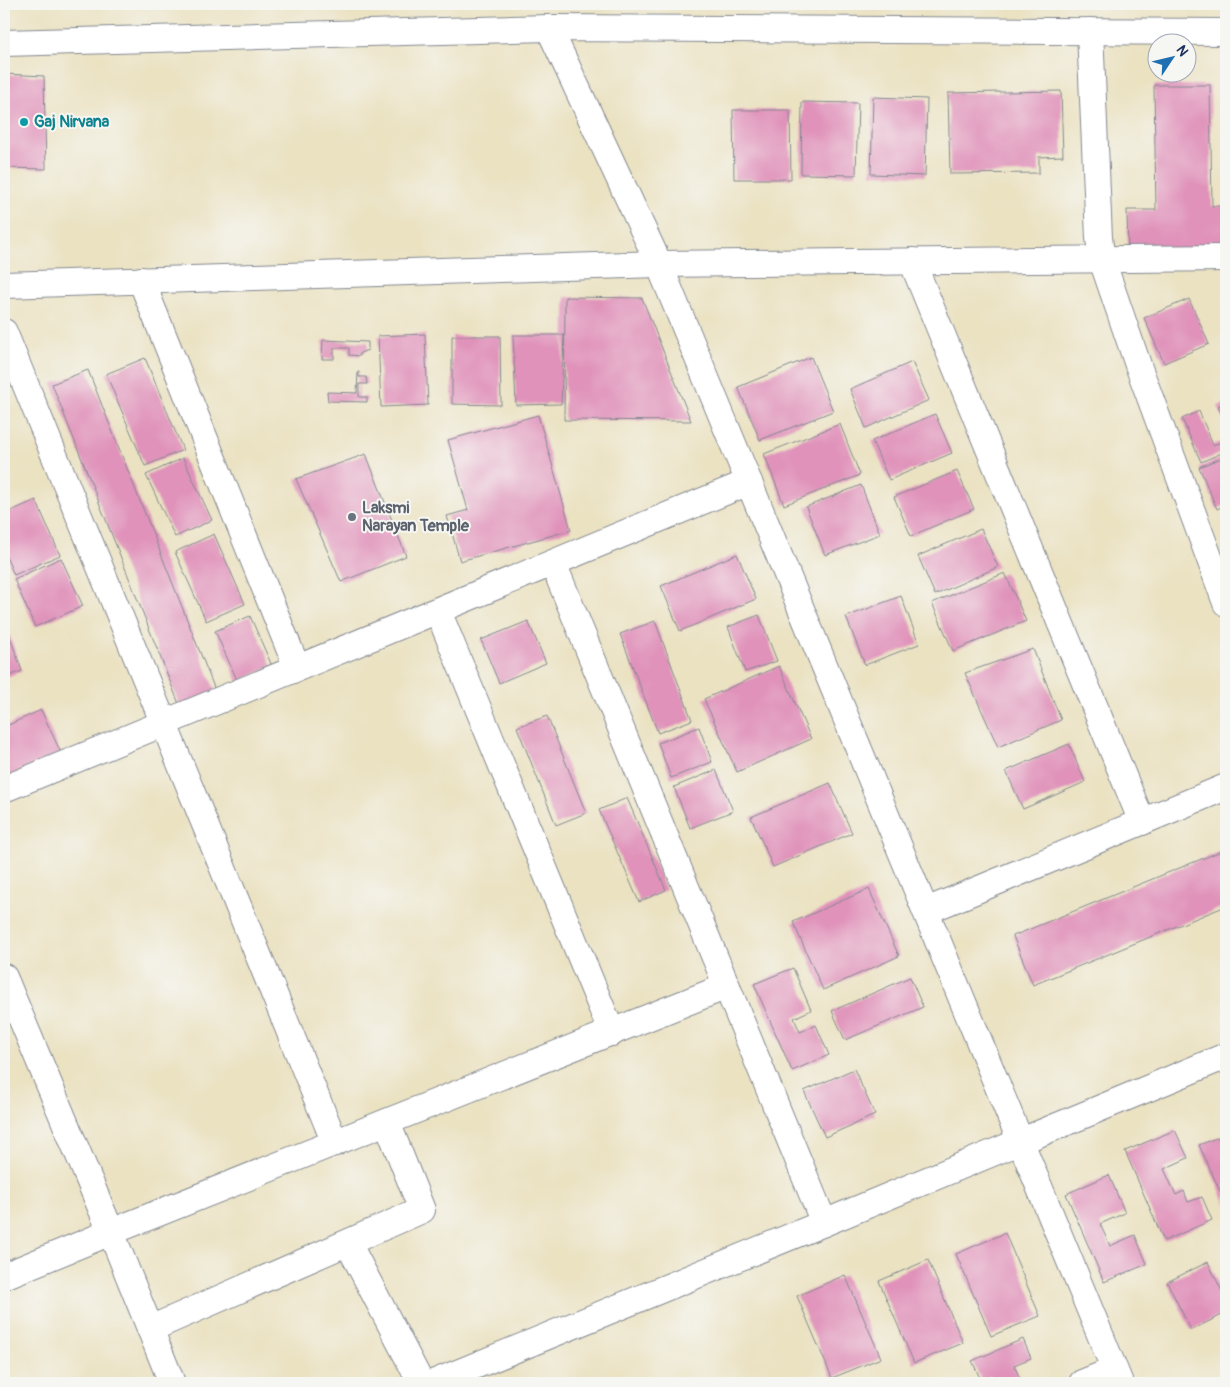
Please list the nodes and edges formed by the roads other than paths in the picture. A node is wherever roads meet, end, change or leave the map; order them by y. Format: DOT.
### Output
graph roads {
  1 [pos="550,28"];
  2 [pos="1090,31"];
  3 [pos="1226,32"];
  4 [pos="4,43"];
  5 [pos="1226,258"];
  6 [pos="1102,260"];
  7 [pos="912,261"];
  8 [pos="659,264"];
  9 [pos="141,280"];
  10 [pos="4,285"];
  11 [pos="4,332"];
  12 [pos="749,482"];
  13 [pos="553,563"];
  14 [pos="1226,603"];
  15 [pos="438,610"];
  16 [pos="297,668"];
  17 [pos="164,723"];
  18 [pos="1226,787"];
  19 [pos="4,789"];
  20 [pos="1142,822"];
  21 [pos="926,912"];
  22 [pos="4,977"];
  23 [pos="727,986"];
  24 [pos="612,1033"];
  25 [pos="1226,1056"];
  26 [pos="387,1122"];
  27 [pos="1021,1141"];
  28 [pos="335,1143"];
  29 [pos="824,1223"];
  30 [pos="111,1232"];
  31 [pos="348,1242"];
  32 [pos="4,1276"];
  33 [pos="150,1329"];
  34 [pos="1117,1376"];
  35 [pos="172,1383"];
  36 [pos="421,1383"];
  37 [pos="433,1383"];
  38 [pos="1082,1383"];
  1 -- 2 [label="street"];
  1 -- 4 [label="street"];
  1 -- 8 [label="street"];
  2 -- 3 [label="street"];
  2 -- 6 [label="street"];
  5 -- 6 [label="street"];
  6 -- 7 [label="street"];
  6 -- 14 [label="street"];
  7 -- 8 [label="street"];
  7 -- 20 [label="street"];
  8 -- 9 [label="street"];
  8 -- 12 [label="street"];
  9 -- 10 [label="street"];
  9 -- 16 [label="street"];
  11 -- 17 [label="street"];
  12 -- 13 [label="street"];
  12 -- 21 [label="street"];
  13 -- 15 [label="street"];
  13 -- 23 [label="street"];
  15 -- 16 [label="street"];
  15 -- 24 [label="street"];
  16 -- 17 [label="street"];
  17 -- 19 [label="street"];
  17 -- 28 [label="street"];
  18 -- 20 [label="street"];
  20 -- 21 [label="street"];
  21 -- 27 [label="street"];
  22 -- 30 [label="street"];
  23 -- 24 [label="street"];
  23 -- 29 [label="street"];
  24 -- 26 [label="street"];
  25 -- 27 [label="street"];
  26 -- 28 [label="street"];
  26 -- 31 [label="street"];
  27 -- 29 [label="street"];
  27 -- 34 [label="street"];
  28 -- 30 [label="street"];
  29 -- 37 [label="street"];
  30 -- 32 [label="street"];
  30 -- 33 [label="street"];
  31 -- 33 [label="street"];
  31 -- 36 [label="street"];
  33 -- 35 [label="street"];
  34 -- 38 [label="street"];
}
